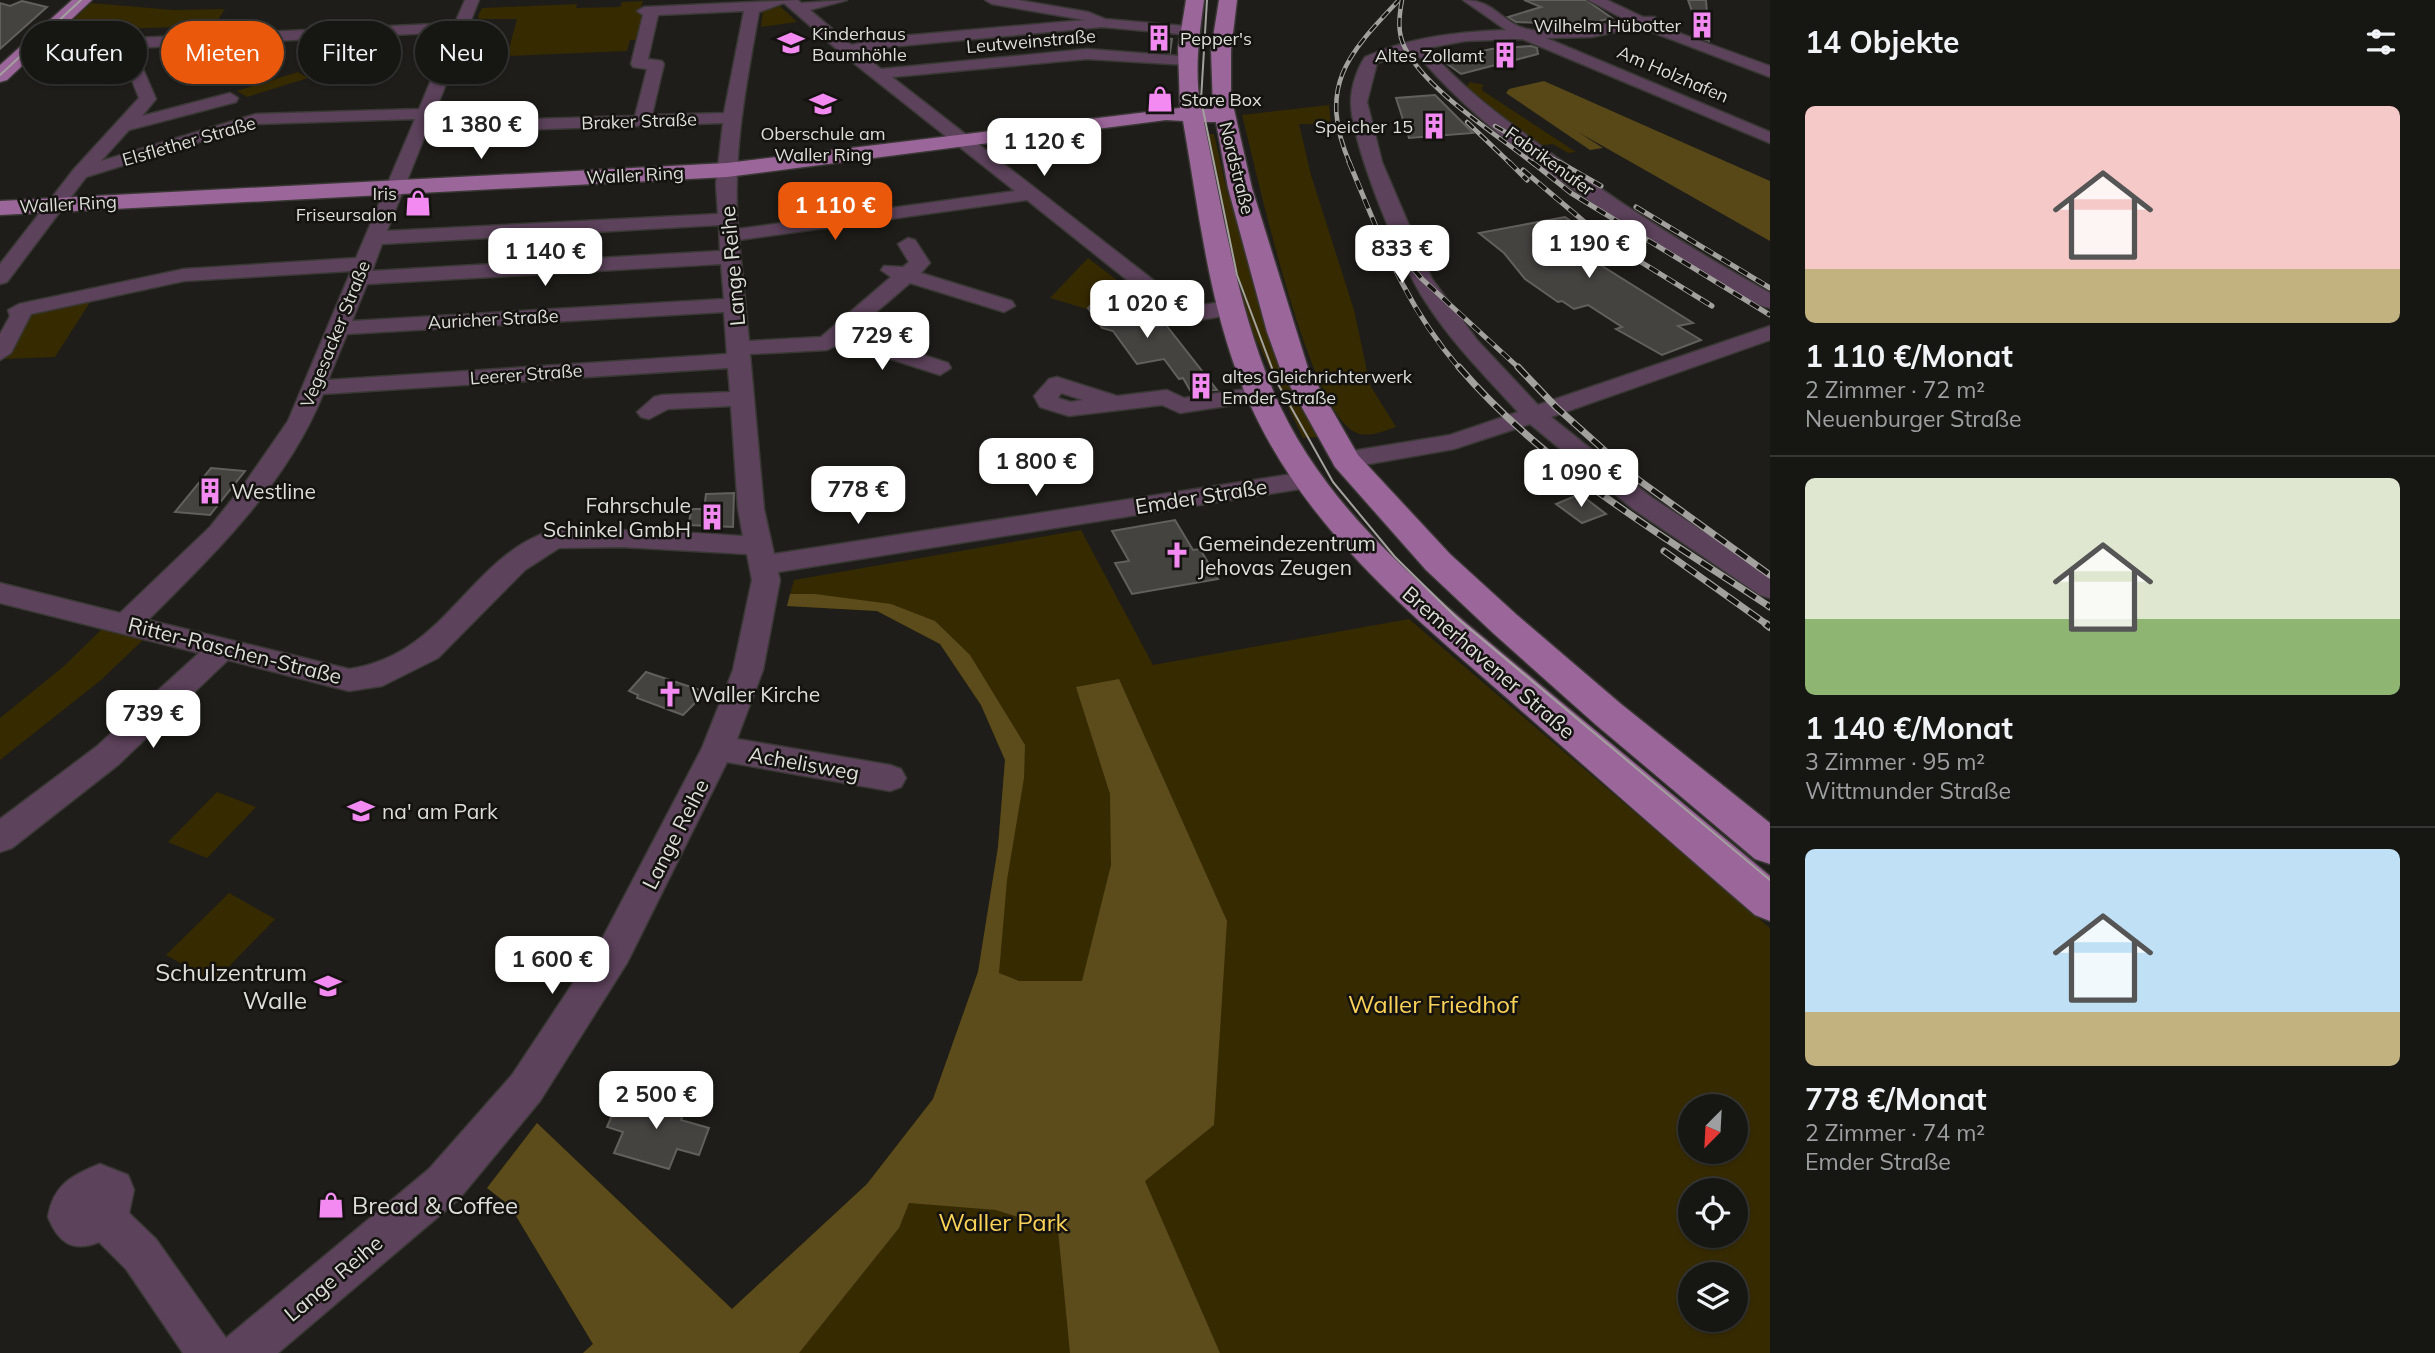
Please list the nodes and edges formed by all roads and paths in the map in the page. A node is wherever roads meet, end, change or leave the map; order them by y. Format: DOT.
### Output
graph roads {
  1 [pos="69,0"];
  2 [pos="83,0"];
  3 [pos="472,0"];
  4 [pos="780,0"];
  5 [pos="840,0"];
  6 [pos="992,0"];
  7 [pos="1195,0"];
  8 [pos="1228,0"];
  9 [pos="1470,0"];
  10 [pos="1595,0"];
  11 [pos="1607,0"];
  12 [pos="793,4"];
  13 [pos="753,6"];
  14 [pos="51,21"];
  15 [pos="57,21"];
  16 [pos="463,21"];
  17 [pos="1646,21"];
  18 [pos="1102,23"];
  19 [pos="415,30"];
  20 [pos="1191,30"];
  21 [pos="1521,33"];
  22 [pos="1418,44"];
  23 [pos="147,45"];
  24 [pos="21,48"];
  25 [pos="847,50"];
  26 [pos="21,54"];
  27 [pos="1187,60"];
  28 [pos="0,61"];
  29 [pos="1770,72"];
  30 [pos="877,74"];
  31 [pos="0,76"];
  32 [pos="144,84"];
  33 [pos="438,84"];
  34 [pos="230,98"];
  35 [pos="1191,115"];
  36 [pos="1224,116"];
  37 [pos="732,118"];
  38 [pos="423,121"];
  39 [pos="642,121"];
  40 [pos="124,126"];
  41 [pos="1770,138"];
  42 [pos="963,141"];
  43 [pos="727,170"];
  44 [pos="80,173"];
  45 [pos="396,187"];
  46 [pos="1032,194"];
  47 [pos="55,205"];
  48 [pos="0,208"];
  49 [pos="729,238"];
  50 [pos="375,239"];
  51 [pos="908,244"];
  52 [pos="361,271"];
  53 [pos="905,275"];
  54 [pos="0,278"];
  55 [pos="1770,302"];
  56 [pos="734,304"];
  57 [pos="9,305"];
  58 [pos="1004,306"];
  59 [pos="1229,307"];
  60 [pos="336,328"];
  61 [pos="1281,332"];
  62 [pos="1770,333"];
  63 [pos="837,334"];
  64 [pos="0,354"];
  65 [pos="739,354"];
  66 [pos="940,368"];
  67 [pos="312,388"];
  68 [pos="1260,394"];
  69 [pos="743,399"];
  70 [pos="1114,403"];
  71 [pos="649,412"];
  72 [pos="1534,415"];
  73 [pos="1354,470"];
  74 [pos="1306,480"];
  75 [pos="762,555"];
  76 [pos="1770,588"];
  77 [pos="0,593"];
  78 [pos="127,623"];
  79 [pos="221,650"];
  80 [pos="718,748"];
  81 [pos="890,778"];
  82 [pos="0,838"];
  83 [pos="1770,847"];
  84 [pos="1770,902"];
  85 [pos="104,1218"];
  86 [pos="210,1353"];
  87 [pos="243,1353"];
  1 -- 14 [label="main road"];
  2 -- 15 [label="main road"];
  3 -- 16 [label="street, Vegesacker Straße"];
  4 -- 13 [label="street"];
  5 -- 12 [label="street"];
  6 -- 18 [label="street"];
  7 -- 20 [label="main road, Nordstraße"];
  8 -- 36 [label="main road, Nordstraße"];
  9 -- 21 [label="street, Am Holzhafen"];
  10 -- 17 [label="street"];
  11 -- 17 [label="street"];
  12 -- 25 [label="street"];
  13 -- 37 [label="street, Lange Reihe"];
  13 -- 39 [label="street"];
  17 -- 21 [label="street"];
  17 -- 29 [label="street"];
  18 -- 20 [label="street"];
  18 -- 25 [label="street"];
  19 -- 23 [label="street"];
  20 -- 27 [label="main road, Nordstraße"];
  21 -- 22 [label="street"];
  21 -- 41 [label="street, Am Holzhafen"];
  22 -- 55 [label="street, Fabrikenufer"];
  22 -- 72 [label="street"];
  24 -- 28 [label="main road"];
  25 -- 30 [label="street"];
  26 -- 31 [label="main road"];
  27 -- 30 [label="street, Leutweinstraße"];
  27 -- 35 [label="main road, Nordstraße"];
  30 -- 42 [label="street"];
  32 -- 40 [label="street"];
  33 -- 38 [label="street, Vegesacker Straße"];
  34 -- 40 [label="street"];
  35 -- 36 [label="main road, Waller Ring"];
  35 -- 42 [label="main road, Waller Ring"];
  35 -- 59 [label="main road, Nordstraße"];
  36 -- 61 [label="main road, Nordstraße"];
  37 -- 39 [label="street, Braker Straße"];
  37 -- 43 [label="street, Lange Reihe"];
  38 -- 39 [label="street, Braker Straße"];
  38 -- 44 [label="street, Elsflether Straße"];
  38 -- 45 [label="street, Vegesacker Straße"];
  40 -- 44 [label="street"];
  42 -- 43 [label="main road, Waller Ring"];
  42 -- 46 [label="street"];
  43 -- 45 [label="main road, Waller Ring"];
  43 -- 49 [label="street, Lange Reihe"];
  44 -- 47 [label="street"];
  45 -- 47 [label="main road, Waller Ring"];
  45 -- 50 [label="street, Vegesacker Straße"];
  46 -- 49 [label="street"];
  46 -- 59 [label="street"];
  47 -- 48 [label="main road, Waller Ring"];
  47 -- 54 [label="street"];
  49 -- 50 [label="street"];
  49 -- 52 [label="street"];
  49 -- 56 [label="street, Lange Reihe"];
  50 -- 52 [label="street, Vegesacker Straße"];
  51 -- 53 [label="street"];
  52 -- 57 [label="street"];
  52 -- 60 [label="street, Vegesacker Straße"];
  53 -- 58 [label="street"];
  53 -- 63 [label="street"];
  56 -- 60 [label="street, Auricher Straße"];
  56 -- 65 [label="street, Lange Reihe"];
  57 -- 64 [label="street"];
  59 -- 68 [label="main road, Bremerhavener Straße"];
  60 -- 67 [label="street, Vegesacker Straße"];
  61 -- 73 [label="main road, Bremerhavener Straße"];
  62 -- 72 [label="street, Emder Straße"];
  63 -- 65 [label="street, Leerer Straße"];
  63 -- 66 [label="street"];
  65 -- 67 [label="street, Leerer Straße"];
  65 -- 69 [label="street, Lange Reihe"];
  67 -- 78 [label="street, Vegesacker Straße"];
  68 -- 70 [label="street"];
  68 -- 74 [label="main road, Bremerhavener Straße"];
  69 -- 71 [label="street"];
  69 -- 75 [label="street, Lange Reihe"];
  72 -- 73 [label="street, Emder Straße"];
  72 -- 76 [label="street"];
  73 -- 74 [label="main road, Emder Straße"];
  73 -- 83 [label="main road, Bremerhavener Straße"];
  74 -- 75 [label="street, Emder Straße"];
  74 -- 84 [label="main road, Bremerhavener Straße"];
  75 -- 79 [label="street, Ritter-Raschen-Straße"];
  75 -- 80 [label="street, Lange Reihe"];
  77 -- 78 [label="street, Ritter-Raschen-Straße"];
  78 -- 79 [label="street, Ritter-Raschen-Straße"];
  79 -- 82 [label="street"];
  80 -- 81 [label="street, Achelisweg"];
  80 -- 87 [label="street, Lange Reihe"];
  85 -- 86 [label="street"];
}
